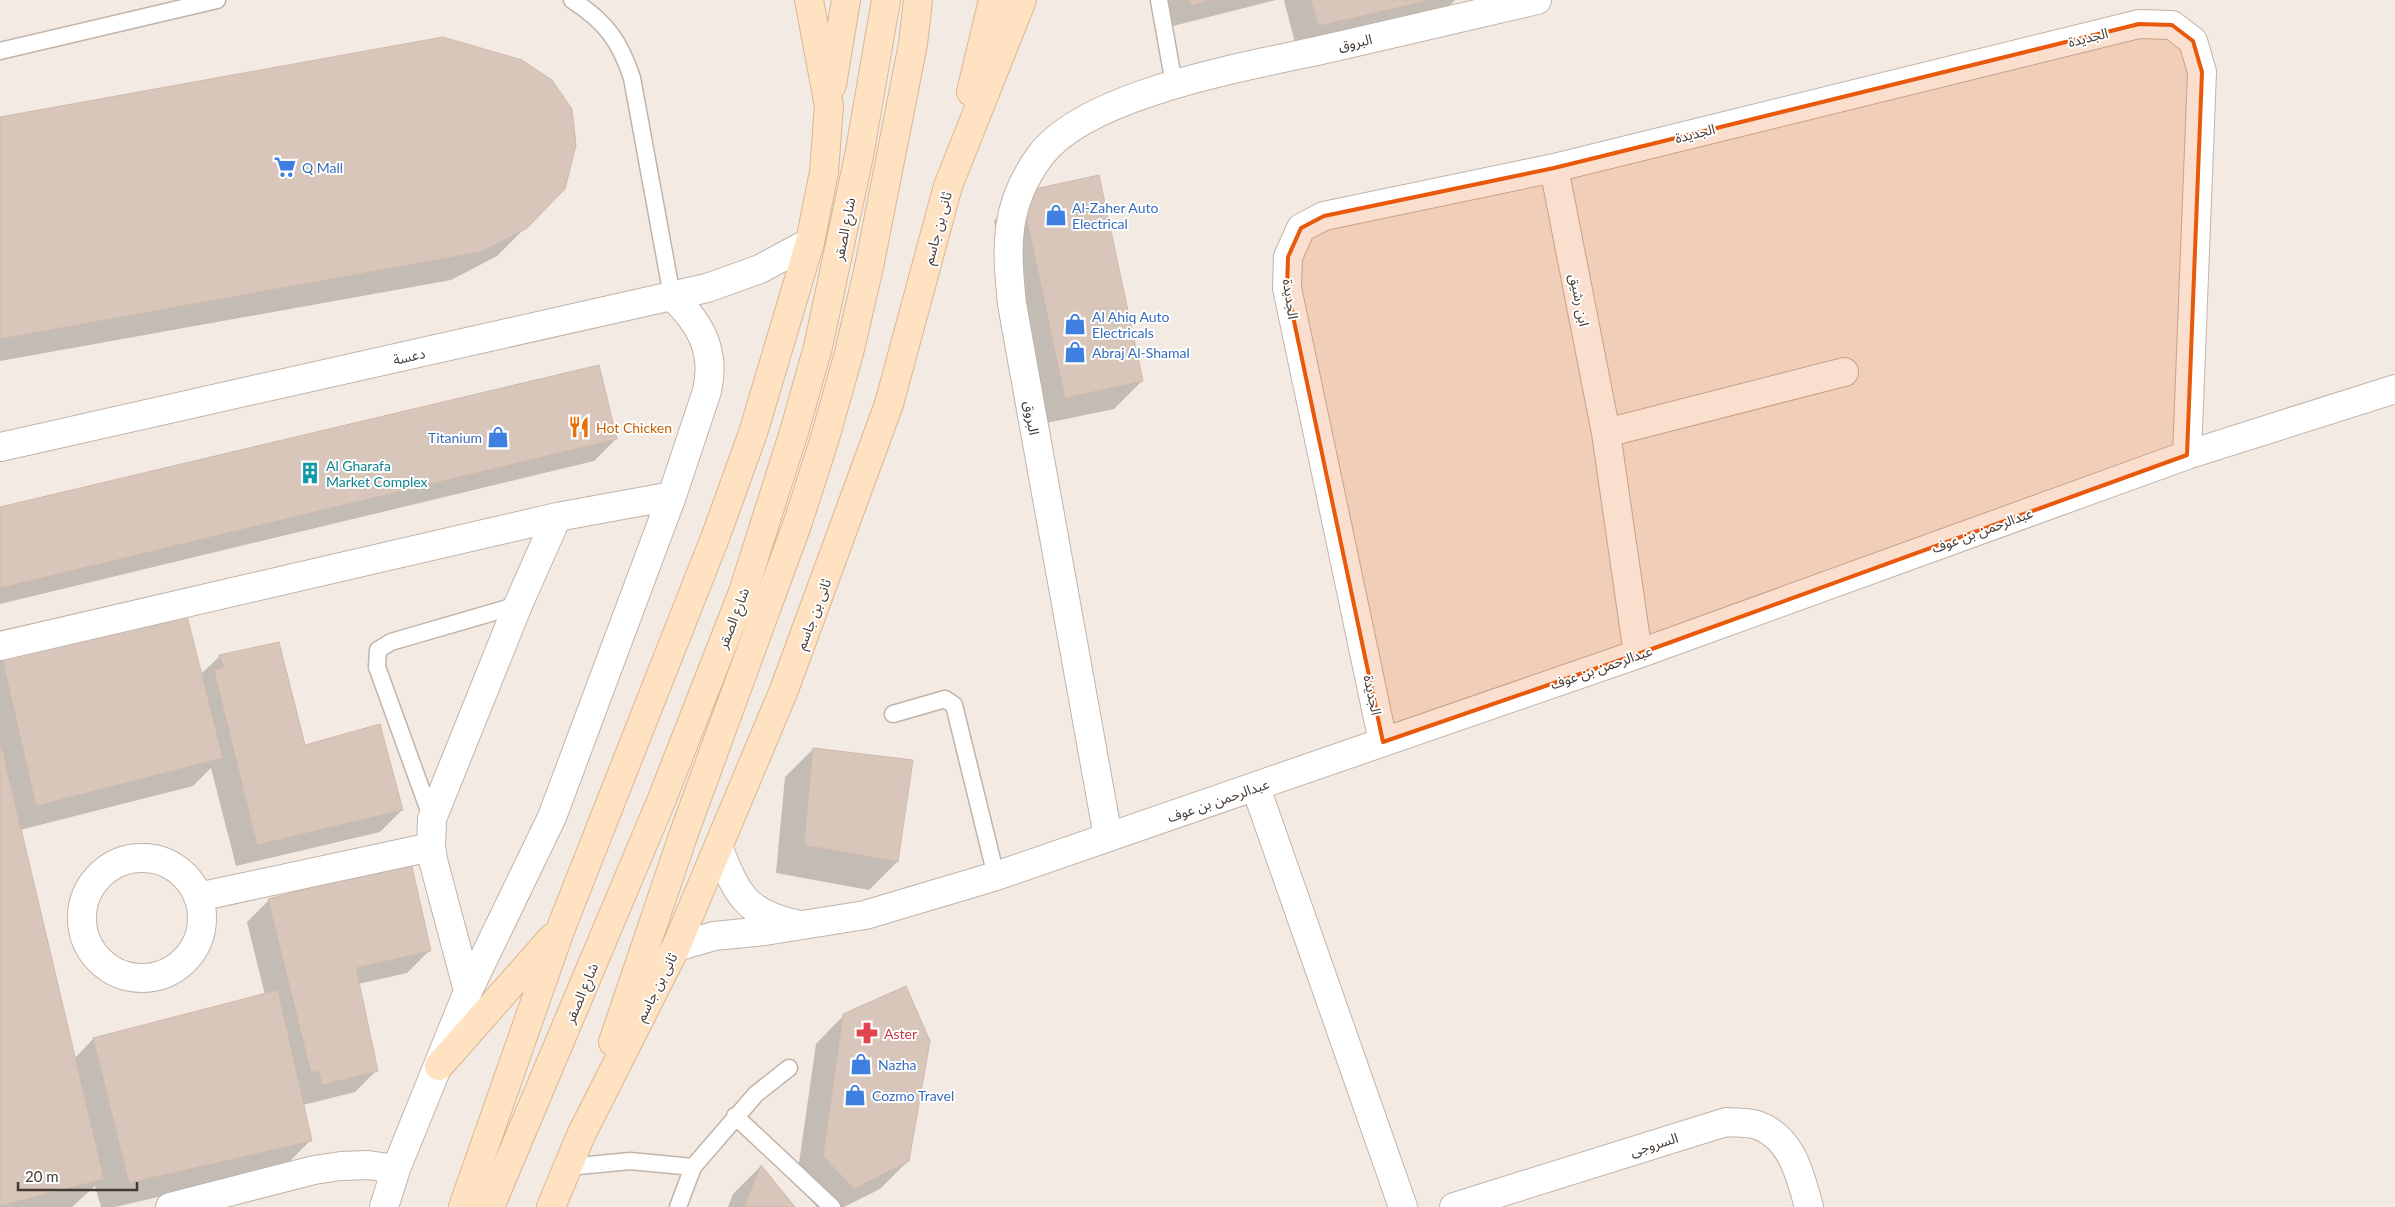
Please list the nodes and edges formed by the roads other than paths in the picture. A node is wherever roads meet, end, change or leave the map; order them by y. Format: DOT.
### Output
graph roads {
  1 [pos="216,0"];
  2 [pos="572,0"];
  3 [pos="809,0"];
  4 [pos="846,0"];
  5 [pos="886,0"];
  6 [pos="918,0"];
  7 [pos="993,0"];
  8 [pos="1022,0"];
  9 [pos="1159,0"];
  10 [pos="1537,0"];
  11 [pos="0,51"];
  12 [pos="1174,84"];
  13 [pos="829,106"];
  14 [pos="1554,168"];
  15 [pos="948,186"];
  16 [pos="810,242"];
  17 [pos="672,296"];
  18 [pos="1844,372"];
  19 [pos="2395,389"];
  20 [pos="1606,433"];
  21 [pos="0,447"];
  22 [pos="2187,455"];
  23 [pos="672,496"];
  24 [pos="556,517"];
  25 [pos="518,605"];
  26 [pos="0,646"];
  27 [pos="1638,654"];
  28 [pos="893,714"];
  29 [pos="1383,742"];
  30 [pos="1256,788"];
  31 [pos="432,820"];
  32 [pos="1108,837"];
  33 [pos="431,847"];
  34 [pos="719,849"];
  35 [pos="996,876"];
  36 [pos="198,897"];
  37 [pos="800,925"];
  38 [pos="561,928"];
  39 [pos="676,947"];
  40 [pos="468,991"];
  41 [pos="438,1066"];
  42 [pos="789,1068"];
  43 [pos="735,1116"];
  44 [pos="581,1135"];
  45 [pos="693,1166"];
  46 [pos="568,1167"];
  47 [pos="396,1169"];
  48 [pos="170,1207"];
  49 [pos="384,1207"];
  50 [pos="463,1207"];
  51 [pos="490,1207"];
  52 [pos="551,1207"];
  53 [pos="678,1207"];
  54 [pos="832,1207"];
  55 [pos="1403,1207"];
  56 [pos="1454,1207"];
  57 [pos="1809,1207"];
  1 -- 11 [label="lane"];
  2 -- 17 [label="lane"];
  3 -- 13 [label="main road"];
  4 -- 13 [label="main road"];
  5 -- 51 [label="main road, شارع الصقر"];
  6 -- 44 [label="main road, شارع الصقر"];
  7 -- 15 [label="main road"];
  8 -- 15 [label="main road, ثانى بن جاسم"];
  9 -- 12 [label="lane"];
  10 -- 12 [label="street, البروق"];
  12 -- 32 [label="street, البروق"];
  13 -- 16 [label="main road"];
  14 -- 20 [label="street, ابن رشيق"];
  14 -- 22 [label="street, الجديدة"];
  14 -- 29 [label="street, الجديدة"];
  15 -- 34 [label="main road, ثانى بن جاسم"];
  16 -- 17 [label="street, دعسة"];
  16 -- 38 [label="main road"];
  17 -- 21 [label="street, دعسة"];
  17 -- 23 [label="street"];
  18 -- 20 [label="street"];
  19 -- 22 [label="street, عبدالرحمن بن عوف"];
  20 -- 27 [label="street, ابن رشيق"];
  22 -- 27 [label="street, عبدالرحمن بن عوف"];
  23 -- 24 [label="street"];
  23 -- 40 [label="street"];
  24 -- 25 [label="street"];
  24 -- 26 [label="street"];
  25 -- 31 [label="street"];
  25 -- 31 [label="lane"];
  27 -- 29 [label="street, عبدالرحمن بن عوف"];
  28 -- 35 [label="lane"];
  29 -- 30 [label="street, عبدالرحمن بن عوف"];
  30 -- 32 [label="street, عبدالرحمن بن عوف"];
  30 -- 55 [label="street"];
  31 -- 33 [label="street"];
  32 -- 35 [label="street, عبدالرحمن بن عوف"];
  33 -- 36 [label="street"];
  33 -- 40 [label="street"];
  34 -- 37 [label="street, عبدالرحمن بن عوف"];
  34 -- 39 [label="main road, ثانى بن جاسم"];
  35 -- 37 [label="street, عبدالرحمن بن عوف"];
  36 -- 36 [label="street"];
  37 -- 39 [label="street, عبدالرحمن بن عوف"];
  38 -- 41 [label="main road"];
  38 -- 50 [label="main road"];
  39 -- 44 [label="main road, ثانى بن جاسم"];
  40 -- 41 [label="street"];
  41 -- 47 [label="street"];
  42 -- 43 [label="lane"];
  43 -- 45 [label="lane"];
  43 -- 54 [label="lane"];
  44 -- 46 [label="main road, ثانى بن جاسم"];
  45 -- 46 [label="lane"];
  45 -- 53 [label="lane"];
  46 -- 52 [label="main road, ثانى بن جاسم"];
  47 -- 48 [label="street"];
  47 -- 49 [label="street"];
  56 -- 57 [label="street, السروجى"];
}
